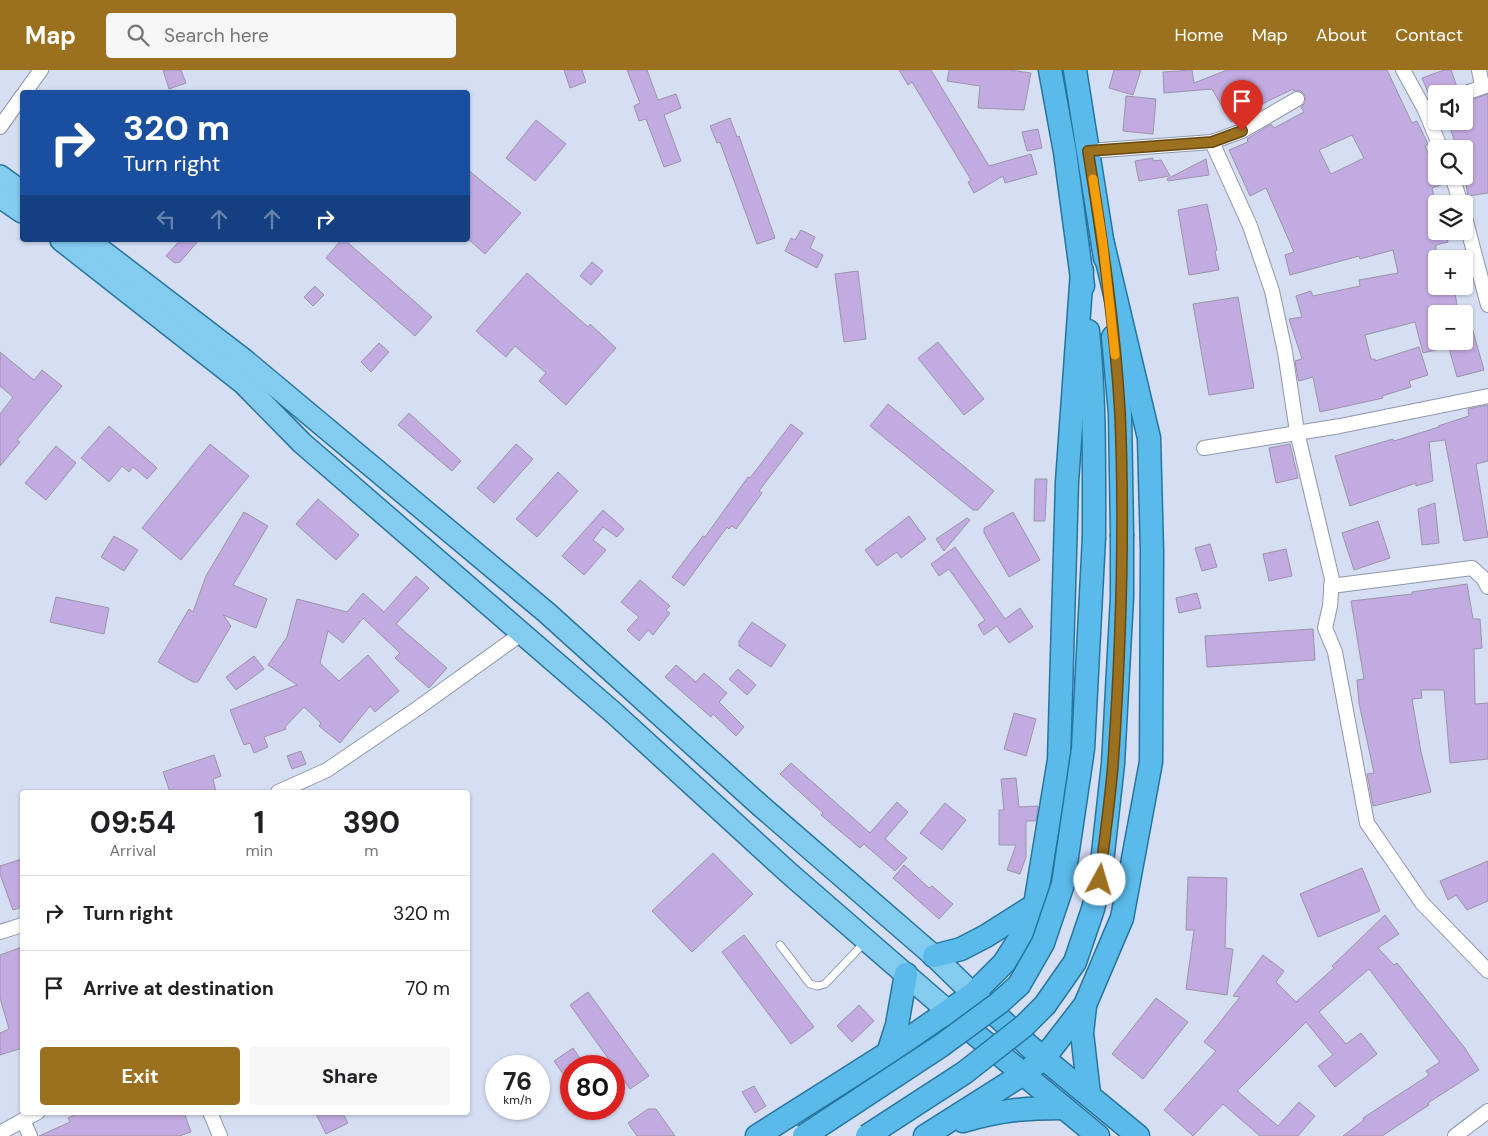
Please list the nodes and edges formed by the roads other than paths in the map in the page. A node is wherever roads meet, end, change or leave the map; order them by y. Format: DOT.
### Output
graph roads {
  1 [pos="41,70"];
  2 [pos="1050,70"];
  3 [pos="1075,70"];
  4 [pos="1403,70"];
  5 [pos="1479,70"];
  6 [pos="1485,86"];
  7 [pos="26,90"];
  8 [pos="1473,90"];
  9 [pos="1297,98"];
  10 [pos="20,99"];
  11 [pos="1428,105"];
  12 [pos="0,127"];
  13 [pos="1212,142"];
  14 [pos="1088,151"];
  15 [pos="0,176"];
  16 [pos="20,191"];
  17 [pos="0,197"];
  18 [pos="20,211"];
  19 [pos="1471,240"];
  20 [pos="64,242"];
  21 [pos="91,242"];
  22 [pos="1103,244"];
  23 [pos="1082,271"];
  24 [pos="1488,305"];
  25 [pos="1488,396"];
  26 [pos="1297,432"];
  27 [pos="1204,448"];
  28 [pos="1331,586"];
  29 [pos="1488,587"];
  30 [pos="521,634"];
  31 [pos="282,790"];
  32 [pos="1035,905"];
  33 [pos="20,926"];
  34 [pos="0,932"];
  35 [pos="867,940"];
  36 [pos="780,946"];
  37 [pos="934,956"];
  38 [pos="1488,971"];
  39 [pos="906,974"];
  40 [pos="973,994"];
  41 [pos="1085,1005"];
  42 [pos="949,1012"];
  43 [pos="888,1053"];
  44 [pos="1044,1058"];
  45 [pos="1023,1074"];
  46 [pos="1088,1094"];
  47 [pos="1064,1108"];
  48 [pos="1488,1111"];
  49 [pos="32,1115"];
  50 [pos="211,1115"];
  51 [pos="23,1120"];
  52 [pos="0,1133"];
  53 [pos="928,1134"];
  54 [pos="30,1136"];
  55 [pos="220,1136"];
  56 [pos="757,1136"];
  57 [pos="804,1136"];
  58 [pos="867,1136"];
  59 [pos="1098,1136"];
  60 [pos="1138,1136"];
  61 [pos="1455,1136"];
  1 -- 7 [label="street"];
  2 -- 23 [label="highway"];
  3 -- 14 [label="highway"];
  4 -- 11 [label="street"];
  5 -- 6 [label="street"];
  6 -- 8 [label="street"];
  9 -- 13 [label="street"];
  10 -- 12 [label="street"];
  13 -- 14 [label="street"];
  13 -- 26 [label="street"];
  14 -- 22 [label="highway"];
  15 -- 16 [label="main road"];
  17 -- 18 [label="main road"];
  19 -- 24 [label="street"];
  20 -- 30 [label="main road"];
  21 -- 37 [label="main road"];
  22 -- 41 [label="highway"];
  22 -- 58 [label="highway, bridge"];
  23 -- 32 [label="highway"];
  23 -- 57 [label="highway, bridge"];
  25 -- 26 [label="street"];
  26 -- 27 [label="street"];
  26 -- 28 [label="street"];
  28 -- 29 [label="street"];
  28 -- 38 [label="street"];
  30 -- 31 [label="street"];
  30 -- 35 [label="main road"];
  32 -- 37 [label="highway"];
  32 -- 40 [label="highway"];
  33 -- 34 [label="street"];
  35 -- 36 [label="lane"];
  35 -- 39 [label="main road"];
  37 -- 40 [label="main road"];
  39 -- 42 [label="main road"];
  39 -- 43 [label="highway"];
  40 -- 42 [label="highway"];
  40 -- 44 [label="highway"];
  41 -- 44 [label="highway"];
  41 -- 46 [label="highway"];
  42 -- 43 [label="highway"];
  42 -- 45 [label="highway"];
  43 -- 56 [label="highway"];
  44 -- 45 [label="highway"];
  44 -- 46 [label="highway"];
  45 -- 47 [label="highway"];
  45 -- 53 [label="highway"];
  46 -- 60 [label="highway"];
  47 -- 53 [label="highway"];
  47 -- 59 [label="highway"];
  48 -- 61 [label="street"];
  49 -- 51 [label="street"];
  50 -- 55 [label="street"];
  51 -- 52 [label="street"];
  51 -- 54 [label="street"];
}
